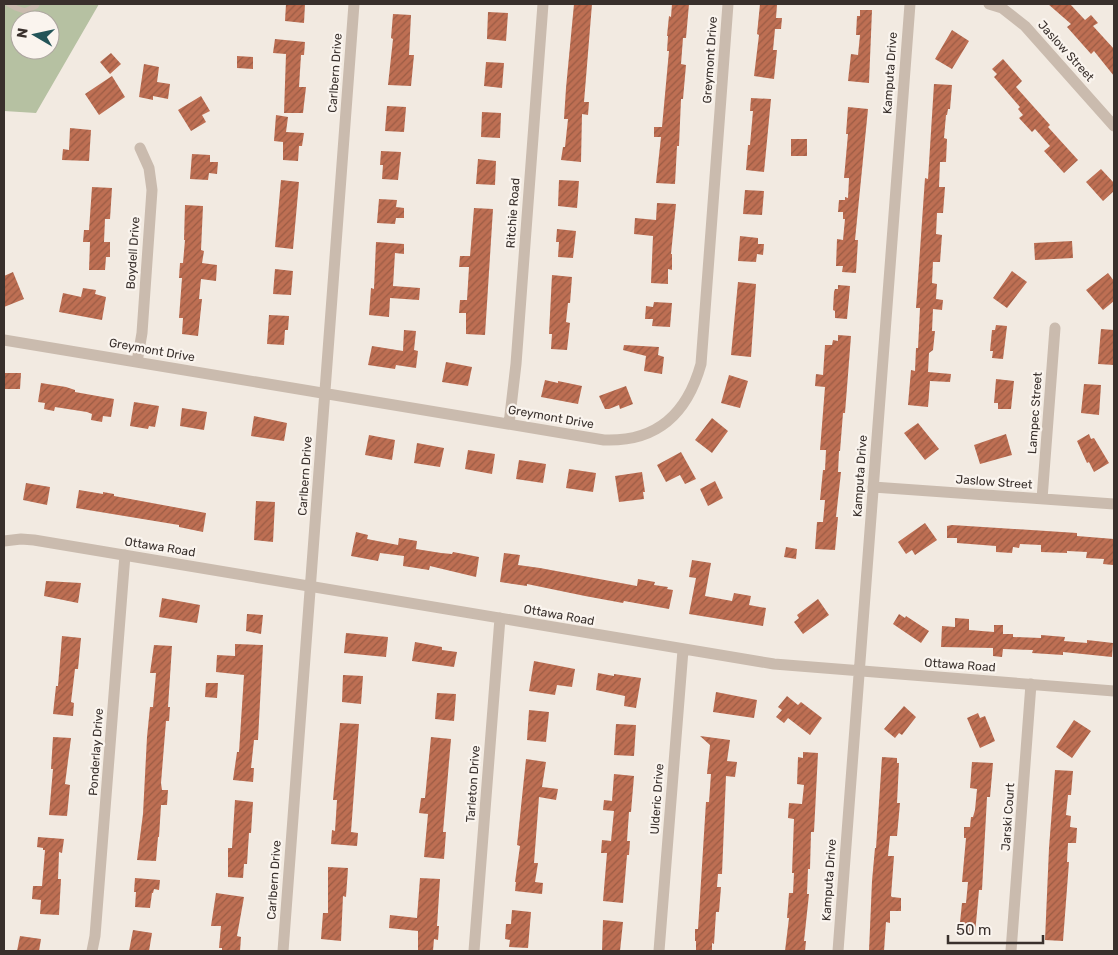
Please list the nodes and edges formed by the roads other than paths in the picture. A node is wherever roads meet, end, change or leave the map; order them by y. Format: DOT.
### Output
graph roads {
  1 [pos="9,4"];
  2 [pos="37,4"];
  3 [pos="354,4"];
  4 [pos="543,4"];
  5 [pos="728,4"];
  6 [pos="910,4"];
  7 [pos="989,4"];
  8 [pos="1114,126"];
  9 [pos="140,148"];
  10 [pos="1055,328"];
  11 [pos="4,340"];
  12 [pos="137,362"];
  13 [pos="325,394"];
  14 [pos="509,424"];
  15 [pos="873,487"];
  16 [pos="1042,499"];
  17 [pos="1114,504"];
  18 [pos="4,541"];
  19 [pos="125,555"];
  20 [pos="310,586"];
  21 [pos="500,618"];
  22 [pos="683,650"];
  23 [pos="859,671"];
  24 [pos="1031,684"];
  25 [pos="1114,691"];
  26 [pos="92,951"];
  27 [pos="283,951"];
  28 [pos="474,951"];
  29 [pos="659,951"];
  30 [pos="838,951"];
  31 [pos="1011,951"];
  1 -- 2 [label="lane"];
  3 -- 13 [label="street, Carlbern Drive"];
  4 -- 14 [label="street, Ritchie Road"];
  5 -- 14 [label="street, Greymont Drive"];
  6 -- 15 [label="street, Kamputa Drive"];
  7 -- 8 [label="street, Jaslow Street"];
  9 -- 12 [label="street, Boydell Drive"];
  10 -- 16 [label="street, Lampec Street"];
  11 -- 12 [label="street, Greymont Drive"];
  12 -- 13 [label="street, Greymont Drive"];
  13 -- 14 [label="street, Greymont Drive"];
  13 -- 20 [label="street, Carlbern Drive"];
  15 -- 16 [label="street, Jaslow Street"];
  15 -- 23 [label="street, Kamputa Drive"];
  16 -- 17 [label="street, Jaslow Street"];
  18 -- 19 [label="street, Ottawa Road"];
  19 -- 20 [label="street, Ottawa Road"];
  19 -- 26 [label="street, Ponderlay Drive"];
  20 -- 21 [label="street, Ottawa Road"];
  20 -- 27 [label="street, Carlbern Drive"];
  21 -- 22 [label="street, Ottawa Road"];
  21 -- 28 [label="street, Tarleton Drive"];
  22 -- 23 [label="street, Ottawa Road"];
  22 -- 29 [label="street, Ulderic Drive"];
  23 -- 24 [label="street, Ottawa Road"];
  23 -- 30 [label="street, Kamputa Drive"];
  24 -- 25 [label="street, Ottawa Road"];
  24 -- 31 [label="street, Jarski Court"];
}
